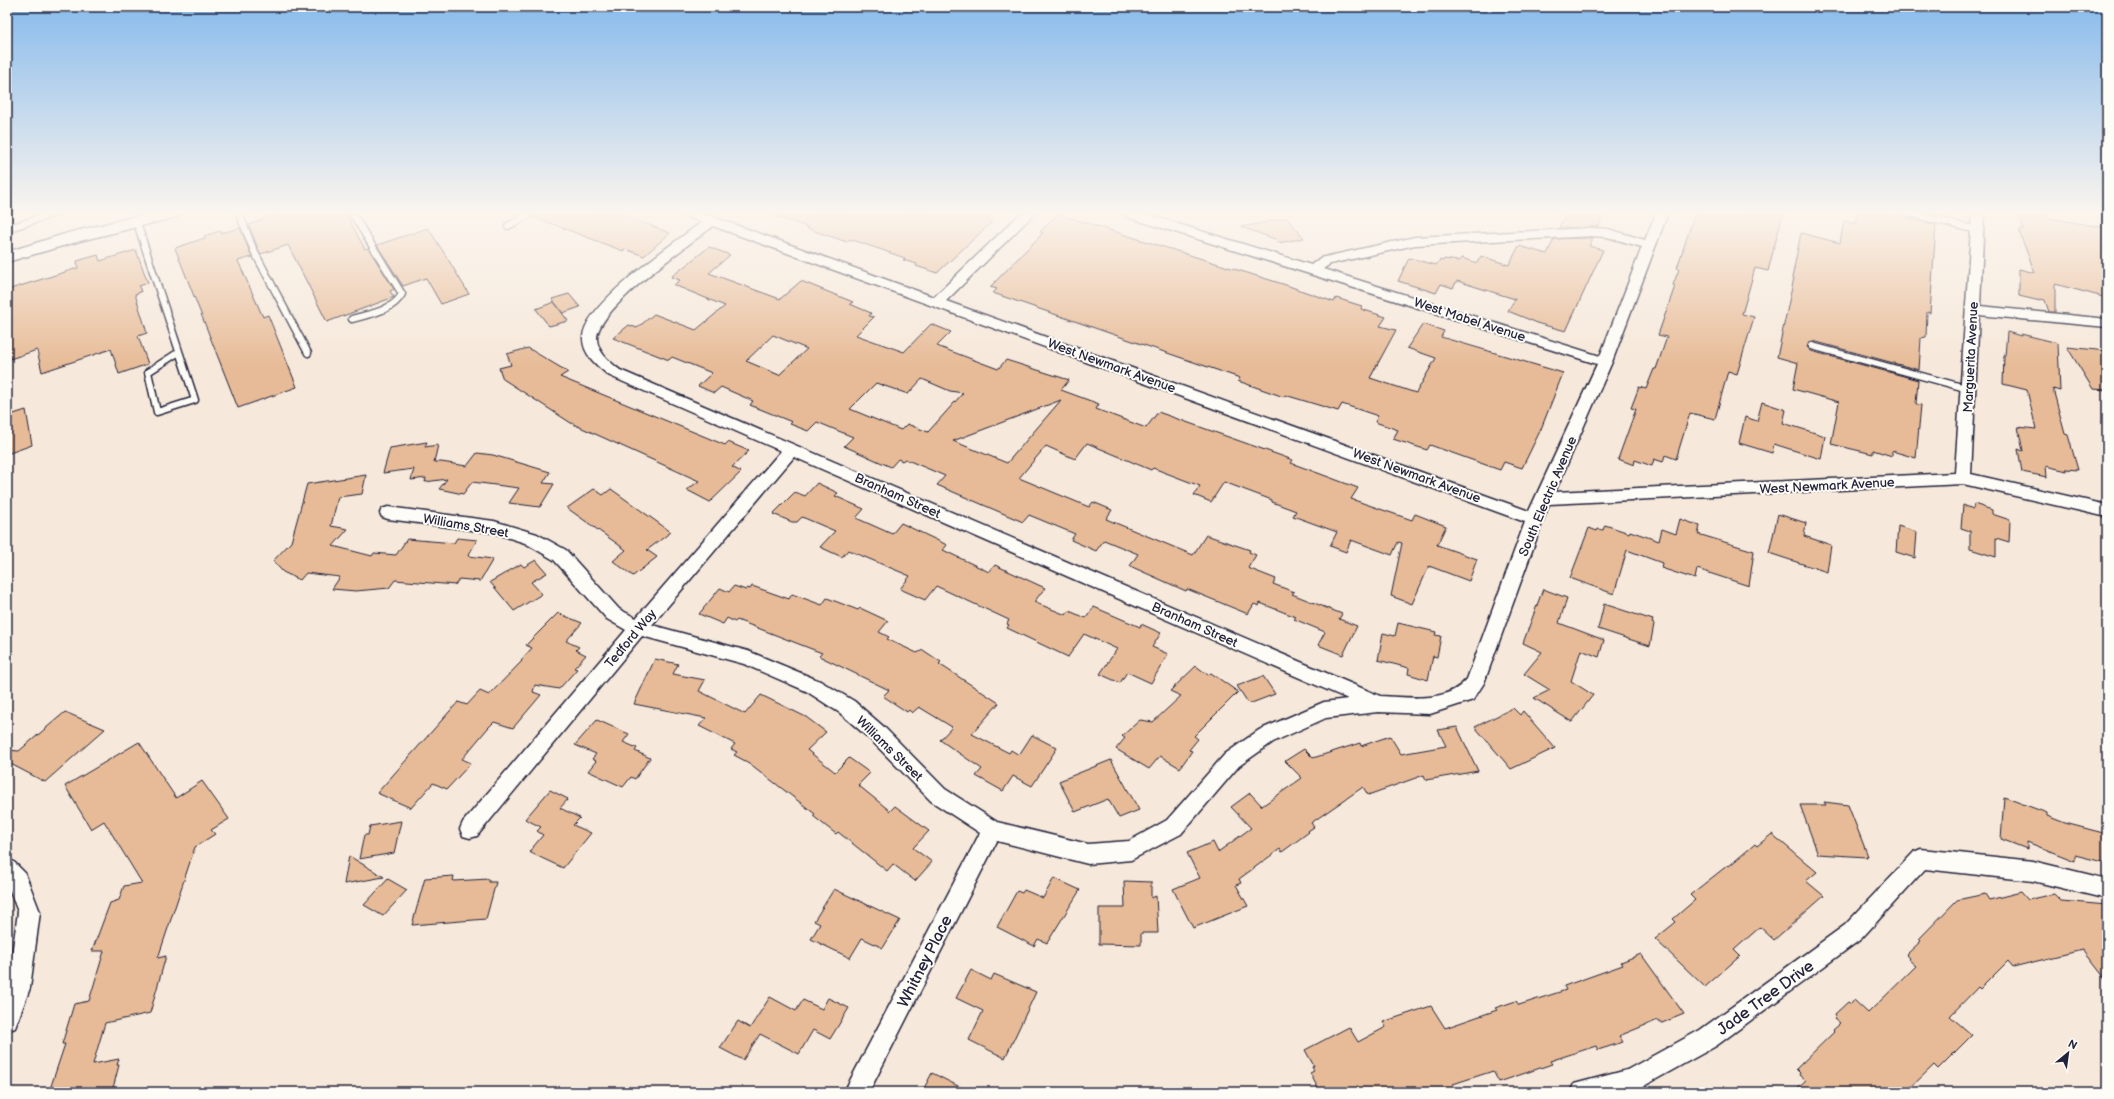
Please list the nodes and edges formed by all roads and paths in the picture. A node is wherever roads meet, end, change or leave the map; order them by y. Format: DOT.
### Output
graph roads {
  1 [pos="150,264"];
  2 [pos="261,264"];
  3 [pos="384,264"];
  4 [pos="656,264"];
  5 [pos="832,264"];
  6 [pos="976,264"];
  7 [pos="1295,264"];
  8 [pos="1320,264"];
  9 [pos="1643,264"];
  10 [pos="1975,264"];
  11 [pos="1313,270"];
  12 [pos="937,302"];
  13 [pos="1972,310"];
  14 [pos="352,319"];
  15 [pos="2107,323"];
  16 [pos="1812,346"];
  17 [pos="179,352"];
  18 [pos="308,353"];
  19 [pos="1605,362"];
  20 [pos="1969,389"];
  21 [pos="792,449"];
  22 [pos="1963,478"];
  23 [pos="1544,498"];
  24 [pos="2107,511"];
  25 [pos="388,513"];
  26 [pos="1534,519"];
  27 [pos="638,628"];
  28 [pos="1378,704"];
  29 [pos="470,829"];
  30 [pos="992,830"];
  31 [pos="7,869"];
  32 [pos="2107,889"];
  33 [pos="7,1020"];
  34 [pos="856,1092"];
  35 [pos="1582,1092"];
  1 -- 17 [label="lane"];
  2 -- 18 [label="lane"];
  3 -- 14 [label="lane"];
  4 -- 21 [label="street, Branham Street"];
  5 -- 12 [label="street, West Newmark Avenue"];
  6 -- 12 [label="street"];
  7 -- 11 [label="street, West Mabel Avenue"];
  8 -- 11 [label="street"];
  9 -- 19 [label="street, South Electric Avenue"];
  10 -- 13 [label="street, Marguerita Avenue"];
  11 -- 19 [label="street, West Mabel Avenue"];
  12 -- 26 [label="street, West Newmark Avenue"];
  13 -- 15 [label="street"];
  13 -- 20 [label="street, Marguerita Avenue"];
  16 -- 20 [label="lane"];
  17 -- 17 [label="lane"];
  19 -- 23 [label="street, South Electric Avenue"];
  20 -- 22 [label="street, Marguerita Avenue"];
  21 -- 27 [label="street, Tedford Way"];
  21 -- 28 [label="street, Branham Street"];
  22 -- 23 [label="street, West Newmark Avenue"];
  22 -- 24 [label="street, West Newmark Avenue"];
  23 -- 26 [label="street, South Electric Avenue"];
  25 -- 27 [label="street, Williams Street"];
  26 -- 28 [label="street, South Electric Avenue"];
  27 -- 29 [label="street, Tedford Way"];
  27 -- 30 [label="street, Williams Street"];
  28 -- 30 [label="street, Williams Street"];
  30 -- 34 [label="street, Whitney Place"];
  31 -- 33 [label="street"];
  32 -- 35 [label="street, Jade Tree Drive"];
}
